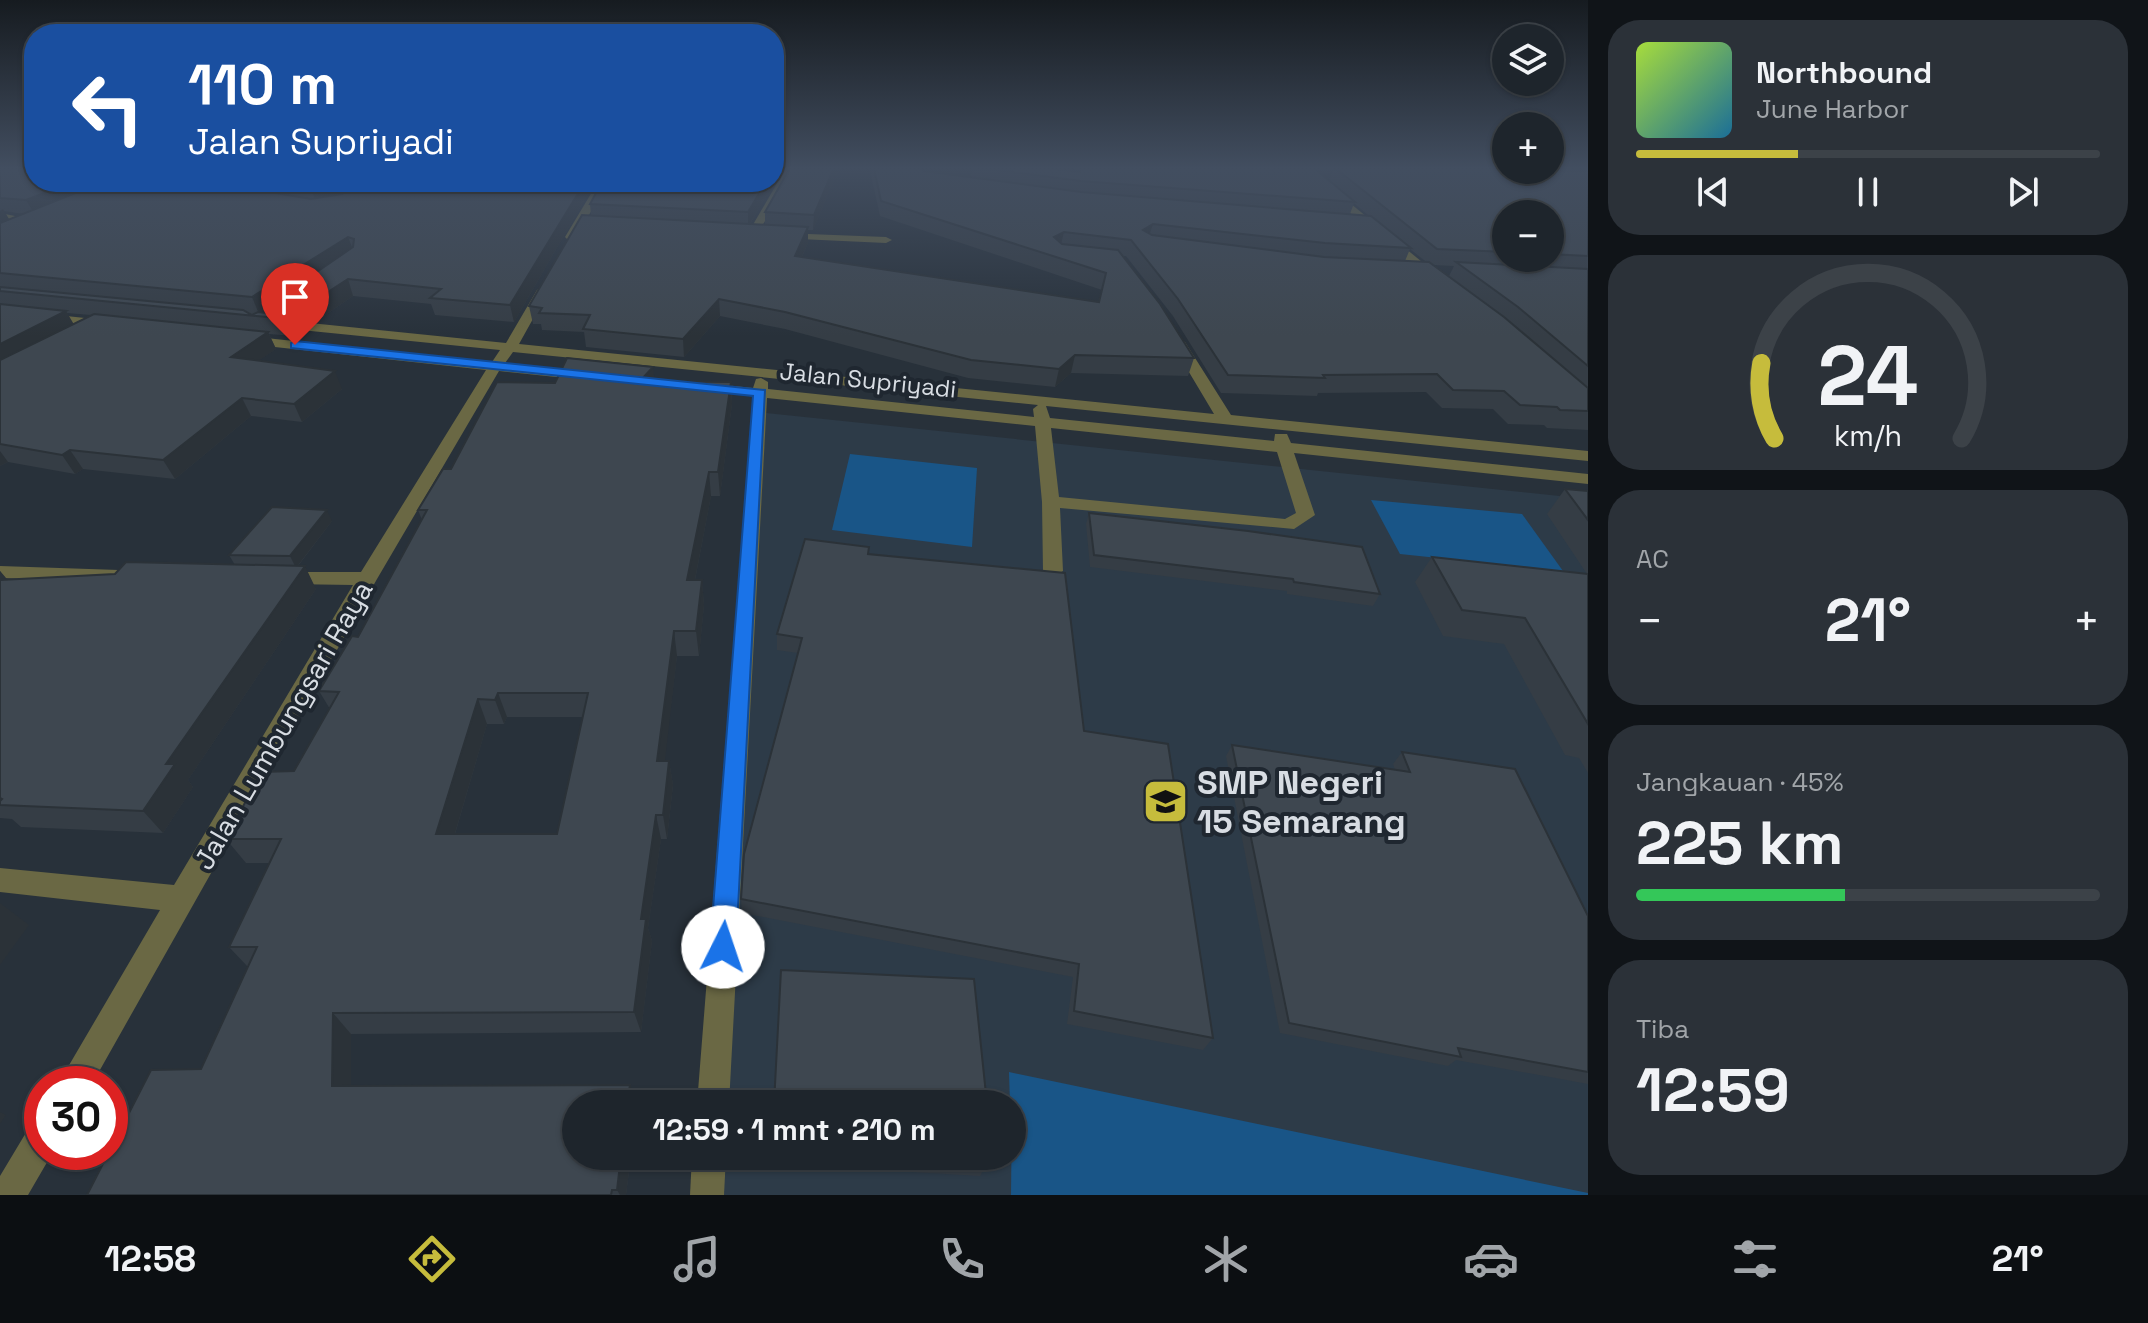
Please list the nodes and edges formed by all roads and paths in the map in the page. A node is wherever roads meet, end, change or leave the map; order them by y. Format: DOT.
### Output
graph roads {
  1 [pos="29,224"];
  2 [pos="579,224"];
  3 [pos="759,224"];
  4 [pos="1359,224"];
  5 [pos="594,225"];
  6 [pos="1368,225"];
  7 [pos="12,231"];
  8 [pos="736,234"];
  9 [pos="752,235"];
  10 [pos="886,240"];
  11 [pos="563,252"];
  12 [pos="1413,273"];
  13 [pos="1428,274"];
  14 [pos="1442,279"];
  15 [pos="548,280"];
  16 [pos="282,308"];
  17 [pos="0,313"];
  18 [pos="256,322"];
  19 [pos="1171,330"];
  20 [pos="78,336"];
  21 [pos="501,358"];
  22 [pos="604,378"];
  23 [pos="761,382"];
  24 [pos="682,385"];
  25 [pos="1040,401"];
  26 [pos="1226,420"];
  27 [pos="1041,423"];
  28 [pos="1277,426"];
  29 [pos="1285,448"];
  30 [pos="1588,456"];
  31 [pos="1588,479"];
  32 [pos="1051,502"];
  33 [pos="1053,571"];
  34 [pos="0,572"];
  35 [pos="132,576"];
  36 [pos="273,578"];
  37 [pos="367,579"];
  38 [pos="0,880"];
  39 [pos="182,899"];
  40 [pos="85,1066"];
  41 [pos="714,1090"];
  42 [pos="24,1168"];
  43 [pos="708,1170"];
  44 [pos="8,1195"];
  45 [pos="707,1195"];
  1 -- 7 [label="street"];
  2 -- 5 [label="street"];
  2 -- 11 [label="street"];
  3 -- 9 [label="street"];
  4 -- 6 [label="street"];
  6 -- 13 [label="street"];
  8 -- 9 [label="street"];
  9 -- 10 [label="street"];
  12 -- 13 [label="street"];
  13 -- 14 [label="street"];
  15 -- 21 [label="street, Jalan Lumbungsari Raya"];
  16 -- 18 [label="street"];
  17 -- 20 [label="street"];
  18 -- 21 [label="street, Jalan Supriyadi"];
  18 -- 21 [label="street, Jalan Supriyadi"];
  19 -- 26 [label="street"];
  21 -- 22 [label="street, Jalan Supriyadi"];
  21 -- 23 [label="street, Jalan Supriyadi"];
  21 -- 37 [label="street, Jalan Lumbungsari Raya"];
  23 -- 24 [label="street, Jalan Supriyadi"];
  23 -- 25 [label="street, Jalan Supriyadi"];
  23 -- 27 [label="street, Jalan Supriyadi"];
  23 -- 41 [label="street"];
  25 -- 26 [label="street, Jalan Supriyadi"];
  25 -- 27 [label="street"];
  26 -- 28 [label="street, Jalan Supriyadi"];
  27 -- 29 [label="street, Jalan Supriyadi"];
  27 -- 32 [label="street"];
  28 -- 29 [label="street"];
  28 -- 30 [label="street, Jalan Supriyadi"];
  29 -- 31 [label="street, Jalan Supriyadi"];
  29 -- 32 [label="street"];
  32 -- 33 [label="street"];
  34 -- 35 [label="street"];
  36 -- 37 [label="street"];
  37 -- 39 [label="street, Jalan Lumbungsari Raya"];
  38 -- 39 [label="street"];
  39 -- 40 [label="street, Jalan Lumbungsari Raya"];
  42 -- 44 [label="street"];
  43 -- 45 [label="street"];
}
